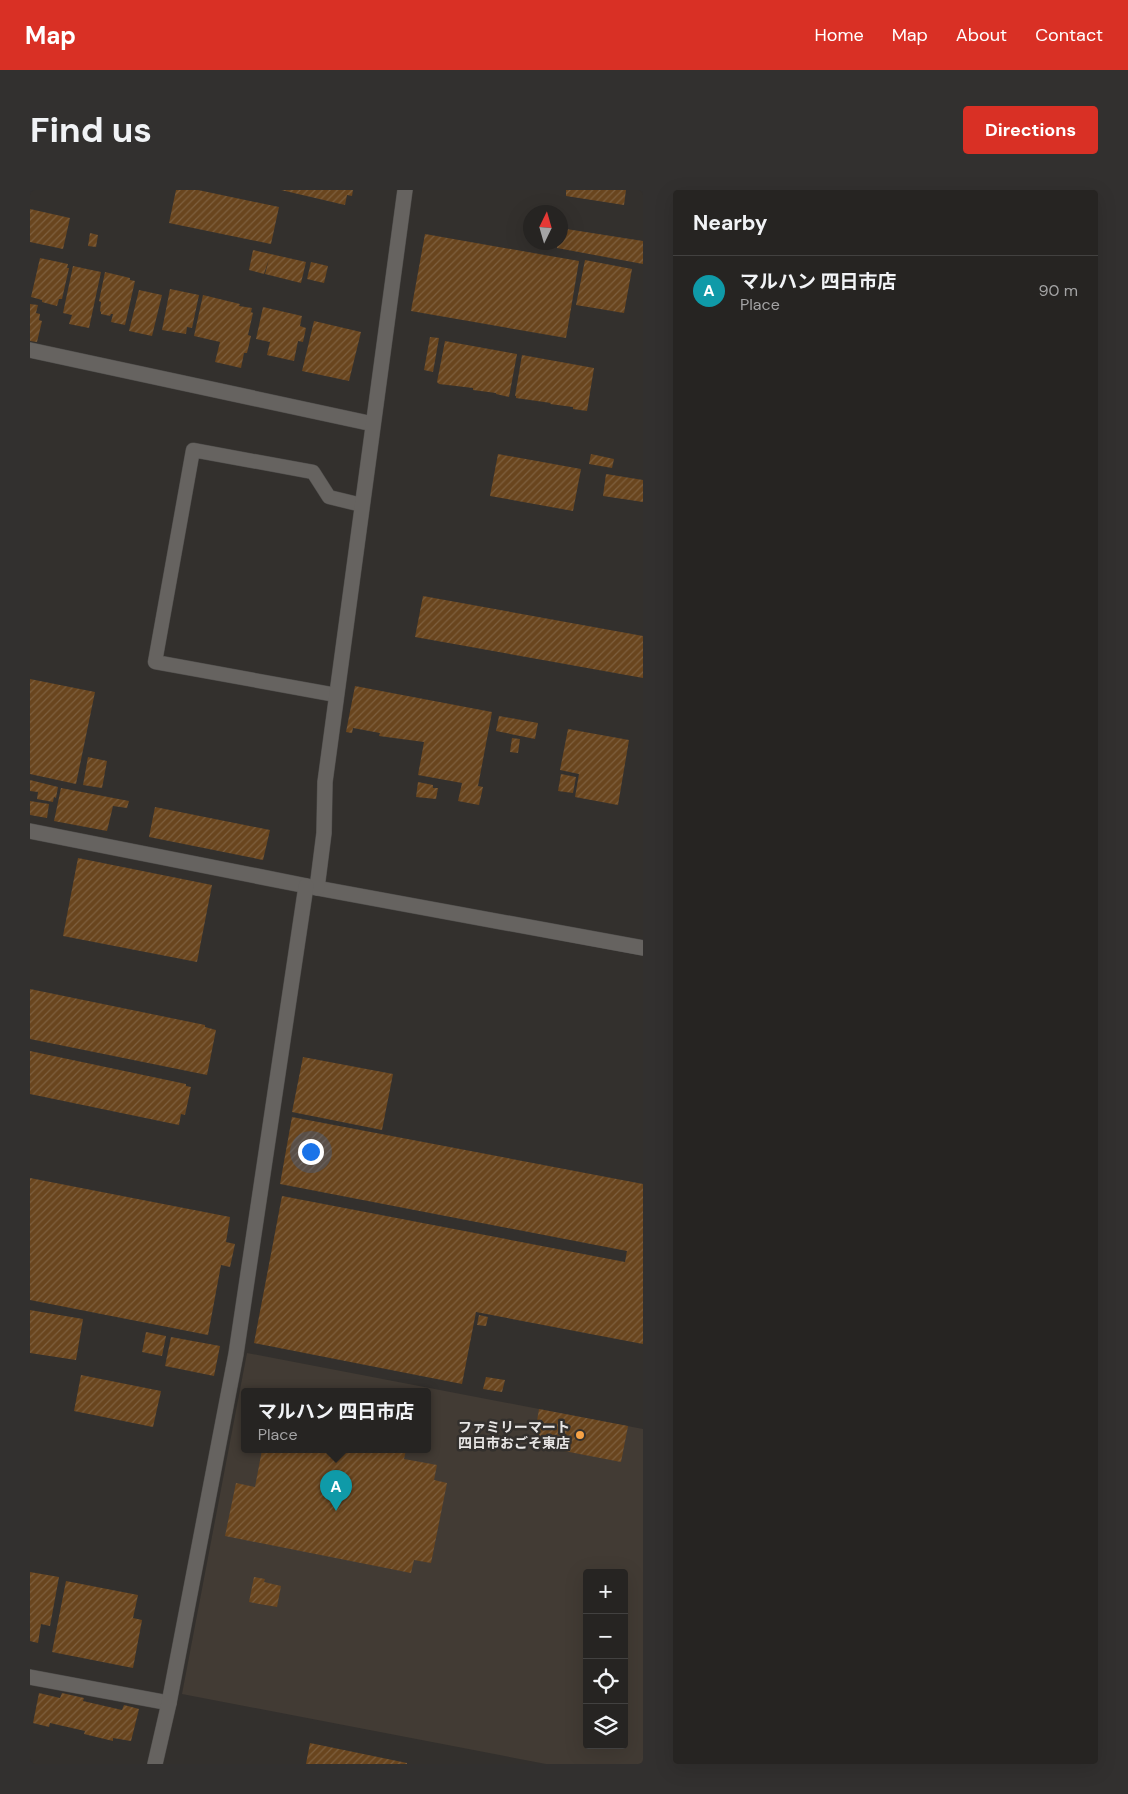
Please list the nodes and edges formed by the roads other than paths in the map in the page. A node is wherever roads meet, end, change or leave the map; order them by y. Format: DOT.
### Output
graph roads {
  1 [pos="405,190"];
  2 [pos="30,350"];
  3 [pos="373,424"];
  4 [pos="362,504"];
  5 [pos="336,695"];
  6 [pos="30,831"];
  7 [pos="311,887"];
  8 [pos="643,948"];
  9 [pos="30,1677"];
  10 [pos="168,1703"];
  11 [pos="155,1764"];
  1 -- 3 [label="street"];
  2 -- 3 [label="street"];
  3 -- 4 [label="street"];
  4 -- 5 [label="street"];
  4 -- 5 [label="lane"];
  5 -- 7 [label="street"];
  6 -- 7 [label="street"];
  7 -- 8 [label="street"];
  7 -- 10 [label="street"];
  9 -- 10 [label="street"];
  10 -- 11 [label="street"];
}
